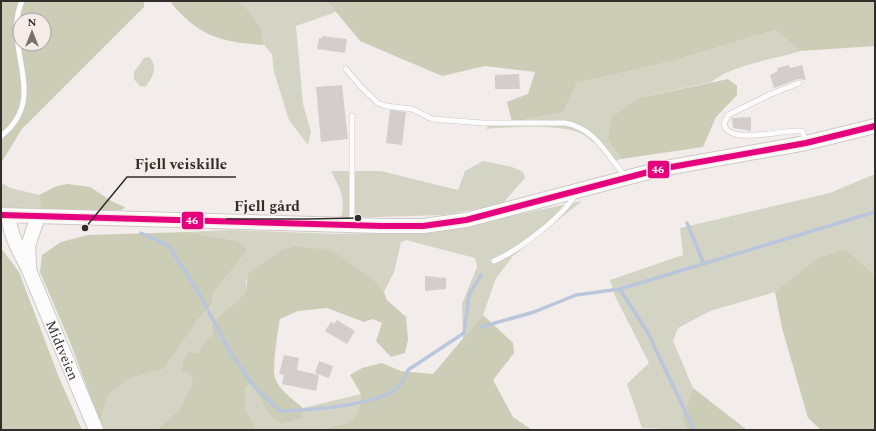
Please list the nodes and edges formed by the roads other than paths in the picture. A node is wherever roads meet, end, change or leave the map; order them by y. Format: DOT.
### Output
graph roads {
  1 [pos="22,1"];
  2 [pos="346,69"];
  3 [pos="799,83"];
  4 [pos="352,116"];
  5 [pos="875,126"];
  6 [pos="1,136"];
  7 [pos="806,143"];
  8 [pos="624,178"];
  9 [pos="579,190"];
  10 [pos="11,216"];
  11 [pos="38,216"];
  12 [pos="352,224"];
  13 [pos="494,261"];
  14 [pos="29,270"];
  15 [pos="96,430"];
  1 -- 6 [label="lane"];
  2 -- 8 [label="lane"];
  3 -- 7 [label="lane"];
  4 -- 12 [label="lane"];
  5 -- 7 [label="main road"];
  7 -- 8 [label="main road"];
  8 -- 9 [label="main road"];
  9 -- 12 [label="main road"];
  9 -- 13 [label="lane"];
  10 -- 11 [label="main road"];
  10 -- 14 [label="main road, Midtveien"];
  11 -- 12 [label="main road"];
  11 -- 14 [label="main road, Midtveien"];
  14 -- 15 [label="main road, Midtveien"];
}
